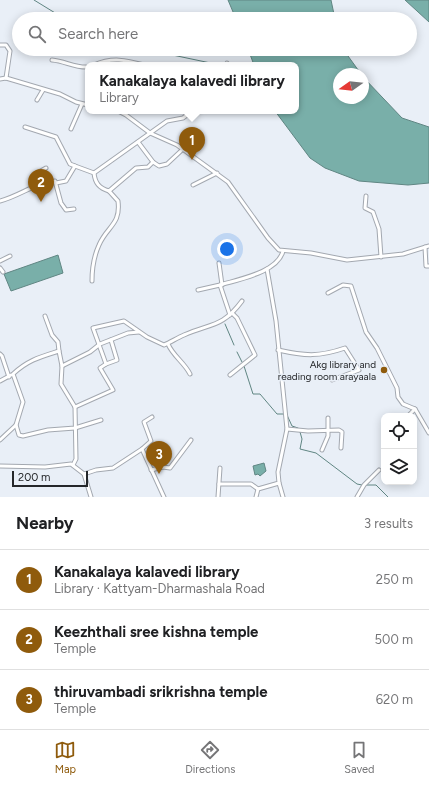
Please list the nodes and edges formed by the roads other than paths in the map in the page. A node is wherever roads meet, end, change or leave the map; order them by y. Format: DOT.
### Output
graph roads {
  1 [pos="0,44"];
  2 [pos="52,60"];
  3 [pos="102,62"];
  4 [pos="131,62"];
  5 [pos="85,67"];
  6 [pos="6,78"];
  7 [pos="0,79"];
  8 [pos="43,90"];
  9 [pos="37,100"];
  10 [pos="82,104"];
  11 [pos="85,104"];
  12 [pos="124,114"];
  13 [pos="188,114"];
  14 [pos="25,127"];
  15 [pos="71,128"];
  16 [pos="150,133"];
  17 [pos="138,142"];
  18 [pos="183,149"];
  19 [pos="153,162"];
  20 [pos="75,166"];
  21 [pos="46,168"];
  22 [pos="94,173"];
  23 [pos="217,174"];
  24 [pos="56,182"];
  25 [pos="42,184"];
  26 [pos="193,185"];
  27 [pos="109,191"];
  28 [pos="366,196"];
  29 [pos="0,201"];
  30 [pos="74,209"];
  31 [pos="429,246"];
  32 [pos="424,247"];
  33 [pos="283,251"];
  34 [pos="10,256"];
  35 [pos="381,257"];
  36 [pos="0,261"];
  37 [pos="219,263"];
  38 [pos="429,266"];
  39 [pos="0,268"];
  40 [pos="267,269"];
  41 [pos="2,272"];
  42 [pos="92,281"];
  43 [pos="221,285"];
  44 [pos="198,290"];
  45 [pos="328,293"];
  46 [pos="242,301"];
  47 [pos="231,314"];
  48 [pos="46,316"];
  49 [pos="139,332"];
  50 [pos="111,340"];
  51 [pos="100,344"];
  52 [pos="168,344"];
  53 [pos="278,350"];
  54 [pos="59,352"];
  55 [pos="0,354"];
  56 [pos="106,364"];
  57 [pos="62,366"];
  58 [pos="13,374"];
  59 [pos="190,374"];
  60 [pos="230,375"];
  61 [pos="9,376"];
  62 [pos="332,380"];
  63 [pos="0,381"];
  64 [pos="75,407"];
  65 [pos="415,409"];
  66 [pos="411,413"];
  67 [pos="152,417"];
  68 [pos="328,418"];
  69 [pos="101,420"];
  70 [pos="16,425"];
  71 [pos="75,428"];
  72 [pos="287,429"];
  73 [pos="328,430"];
  74 [pos="429,433"];
  75 [pos="0,440"];
  76 [pos="191,440"];
  77 [pos="341,448"];
  78 [pos="142,449"];
  79 [pos="322,450"];
  80 [pos="74,465"];
  81 [pos="0,466"];
  82 [pos="220,468"];
  83 [pos="151,470"];
  84 [pos="379,470"];
  85 [pos="84,474"];
  86 [pos="219,484"];
  87 [pos="279,484"];
  88 [pos="258,489"];
  89 [pos="92,497"];
  90 [pos="164,497"];
  91 [pos="218,497"];
  92 [pos="256,497"];
  93 [pos="283,497"];
  94 [pos="357,497"];
  1 -- 6 [label="street"];
  2 -- 5 [label="street"];
  3 -- 4 [label="street"];
  6 -- 7 [label="street"];
  6 -- 8 [label="street"];
  8 -- 9 [label="street"];
  8 -- 10 [label="street"];
  10 -- 11 [label="street"];
  10 -- 15 [label="street"];
  12 -- 16 [label="street"];
  13 -- 16 [label="street"];
  14 -- 20 [label="street"];
  16 -- 17 [label="street"];
  16 -- 18 [label="street"];
  17 -- 19 [label="street"];
  17 -- 22 [label="street"];
  18 -- 19 [label="street"];
  18 -- 23 [label="street"];
  19 -- 27 [label="street"];
  20 -- 22 [label="street"];
  20 -- 24 [label="street"];
  21 -- 25 [label="street"];
  22 -- 27 [label="street"];
  23 -- 26 [label="street"];
  23 -- 33 [label="street"];
  24 -- 25 [label="street"];
  24 -- 30 [label="street"];
  25 -- 29 [label="street"];
  27 -- 42 [label="street"];
  28 -- 35 [label="street"];
  31 -- 32 [label="street"];
  32 -- 35 [label="street"];
  32 -- 38 [label="street"];
  33 -- 35 [label="street"];
  33 -- 40 [label="street"];
  34 -- 36 [label="street"];
  37 -- 43 [label="street"];
  39 -- 41 [label="street"];
  40 -- 43 [label="street"];
  40 -- 53 [label="street"];
  43 -- 44 [label="street"];
  43 -- 47 [label="street"];
  45 -- 65 [label="street"];
  46 -- 47 [label="street"];
  47 -- 52 [label="street"];
  47 -- 60 [label="street"];
  48 -- 54 [label="street"];
  49 -- 50 [label="street"];
  49 -- 51 [label="street"];
  49 -- 52 [label="street"];
  50 -- 51 [label="street"];
  50 -- 56 [label="street"];
  51 -- 56 [label="street"];
  51 -- 57 [label="street"];
  52 -- 59 [label="street"];
  53 -- 62 [label="street"];
  53 -- 72 [label="street"];
  54 -- 57 [label="street"];
  54 -- 58 [label="street"];
  55 -- 61 [label="street"];
  56 -- 64 [label="street"];
  57 -- 64 [label="street"];
  58 -- 61 [label="street"];
  58 -- 70 [label="street"];
  61 -- 63 [label="street"];
  64 -- 71 [label="street"];
  65 -- 66 [label="street"];
  65 -- 74 [label="street"];
  67 -- 78 [label="street"];
  68 -- 73 [label="street"];
  69 -- 71 [label="street"];
  70 -- 71 [label="street"];
  70 -- 75 [label="street"];
  71 -- 80 [label="street"];
  72 -- 73 [label="street"];
  72 -- 87 [label="street"];
  73 -- 77 [label="street"];
  73 -- 79 [label="street"];
  76 -- 83 [label="street"];
  78 -- 83 [label="street"];
  78 -- 85 [label="street"];
  80 -- 81 [label="street"];
  80 -- 85 [label="street"];
  82 -- 86 [label="street"];
  83 -- 90 [label="street"];
  84 -- 94 [label="street"];
  85 -- 89 [label="street"];
  86 -- 88 [label="street"];
  86 -- 91 [label="street"];
  87 -- 88 [label="street"];
  87 -- 93 [label="street"];
  88 -- 92 [label="street"];
}
